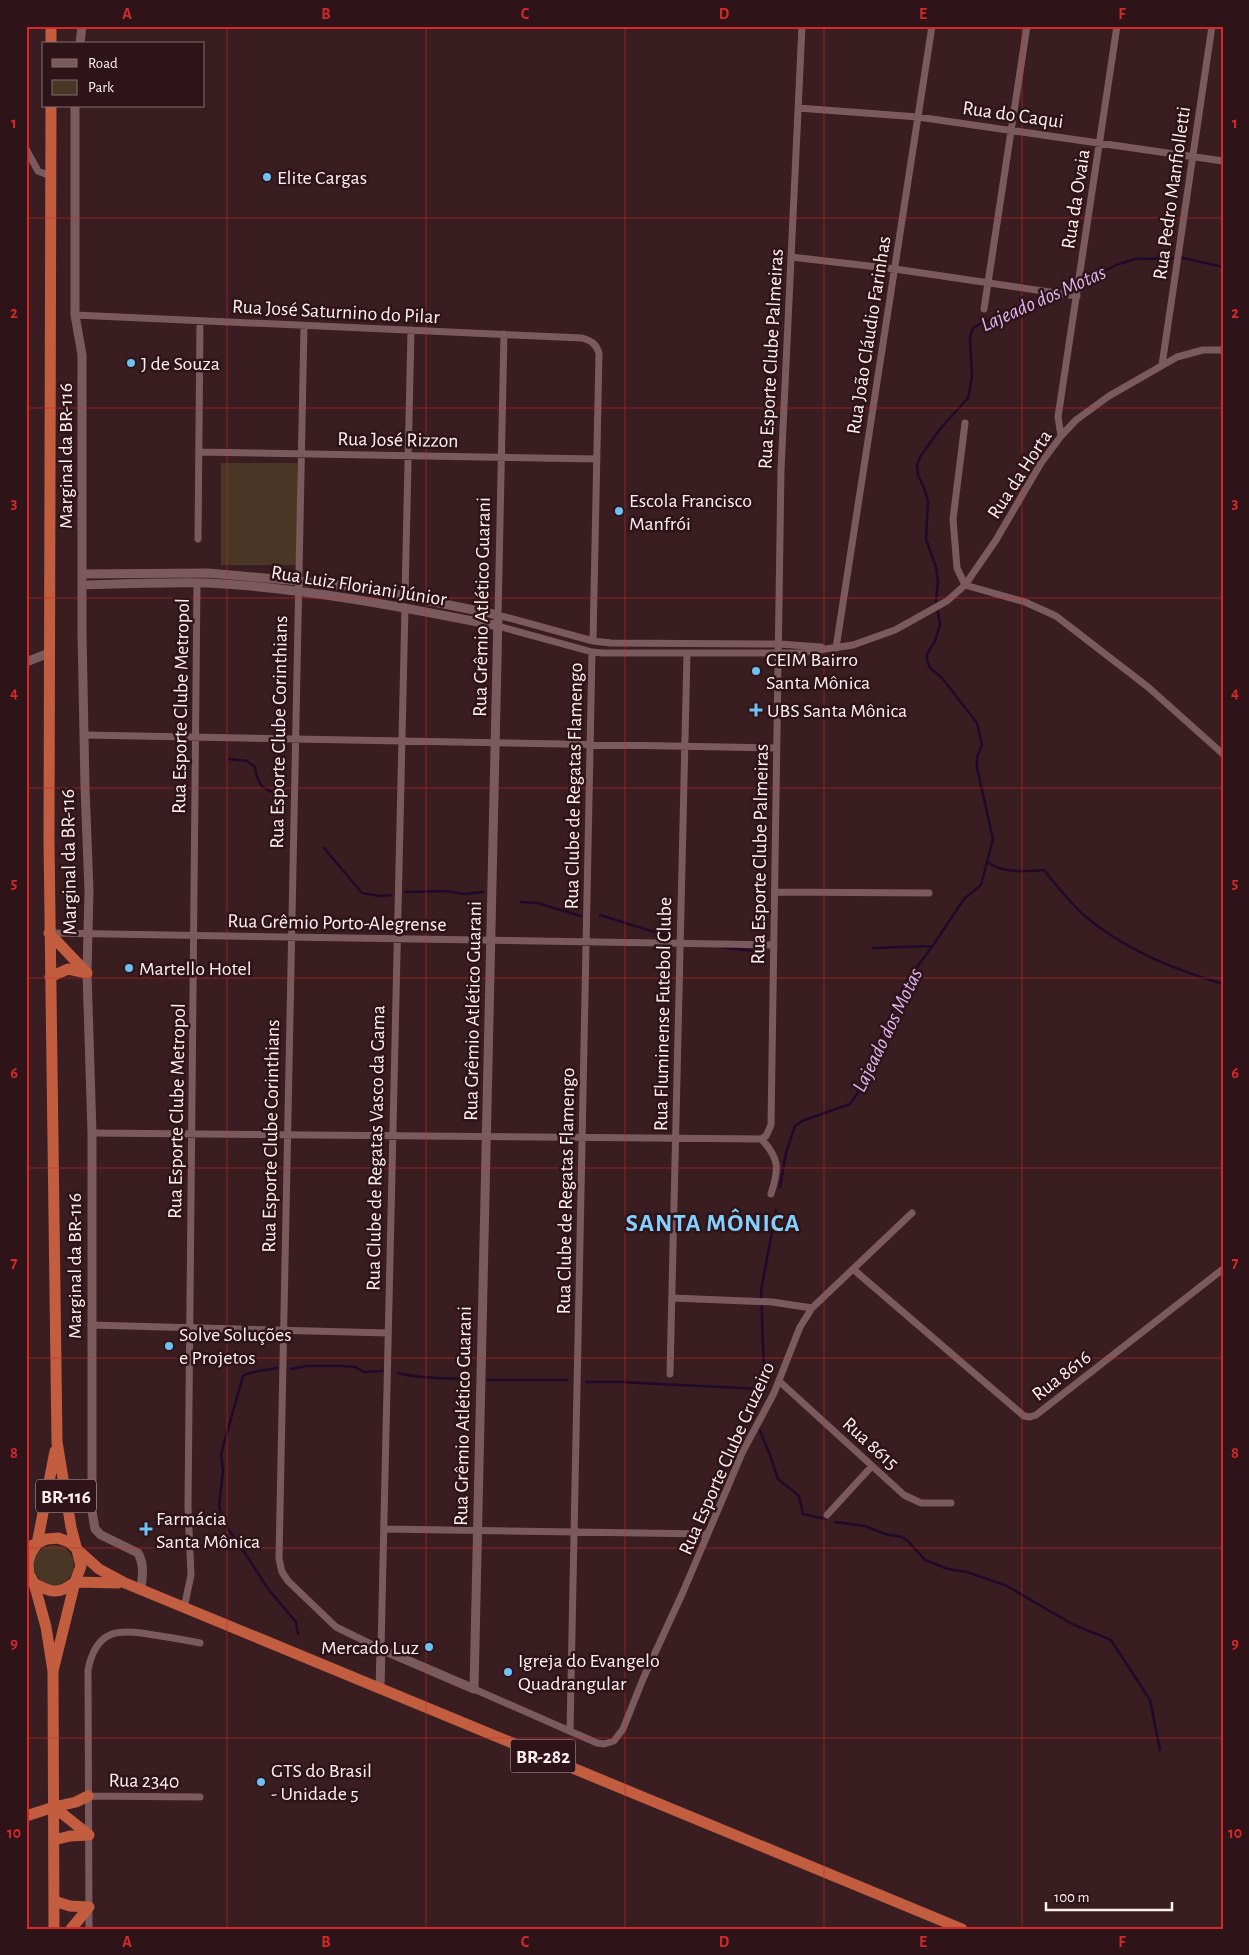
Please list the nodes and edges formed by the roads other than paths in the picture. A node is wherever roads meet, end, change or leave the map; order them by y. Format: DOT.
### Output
graph roads {
  1 [pos="51,26"];
  2 [pos="82,26"];
  3 [pos="802,26"];
  4 [pos="932,26"];
  5 [pos="1027,26"];
  6 [pos="1117,26"];
  7 [pos="1212,26"];
  8 [pos="51,42"];
  9 [pos="80,42"];
  10 [pos="51,108"];
  11 [pos="75,108"];
  12 [pos="798,108"];
  13 [pos="918,117"];
  14 [pos="1011,130"];
  15 [pos="1100,143"];
  16 [pos="26,149"];
  17 [pos="1193,156"];
  18 [pos="1223,161"];
  19 [pos="50,176"];
  20 [pos="791,257"];
  21 [pos="894,269"];
  22 [pos="988,283"];
  23 [pos="1077,294"];
  24 [pos="984,310"];
  25 [pos="75,315"];
  26 [pos="200,321"];
  27 [pos="304,326"];
  28 [pos="411,330"];
  29 [pos="504,334"];
  30 [pos="594,343"];
  31 [pos="1223,350"];
  32 [pos="1162,365"];
  33 [pos="965,423"];
  34 [pos="1061,436"];
  35 [pos="199,452"];
  36 [pos="302,454"];
  37 [pos="408,456"];
  38 [pos="502,457"];
  39 [pos="596,459"];
  40 [pos="198,539"];
  41 [pos="82,574"];
  42 [pos="299,581"];
  43 [pos="197,583"];
  44 [pos="82,584"];
  45 [pos="966,585"];
  46 [pos="299,592"];
  47 [pos="405,596"];
  48 [pos="404,607"];
  49 [pos="498,615"];
  50 [pos="498,626"];
  51 [pos="593,641"];
  52 [pos="779,644"];
  53 [pos="836,648"];
  54 [pos="592,652"];
  55 [pos="49,653"];
  56 [pos="687,654"];
  57 [pos="778,654"];
  58 [pos="26,662"];
  59 [pos="84,735"];
  60 [pos="196,736"];
  61 [pos="296,739"];
  62 [pos="402,741"];
  63 [pos="495,743"];
  64 [pos="590,744"];
  65 [pos="685,746"];
  66 [pos="777,748"];
  67 [pos="1223,754"];
  68 [pos="775,892"];
  69 [pos="929,893"];
  70 [pos="50,933"];
  71 [pos="87,934"];
  72 [pos="194,936"];
  73 [pos="292,937"];
  74 [pos="397,939"];
  75 [pos="491,940"];
  76 [pos="586,942"];
  77 [pos="680,943"];
  78 [pos="774,945"];
  79 [pos="87,973"];
  80 [pos="50,977"];
  81 [pos="92,1133"];
  82 [pos="192,1134"];
  83 [pos="288,1134"];
  84 [pos="393,1135"];
  85 [pos="486,1136"];
  86 [pos="582,1137"];
  87 [pos="675,1138"];
  88 [pos="761,1139"];
  89 [pos="771,1194"];
  90 [pos="912,1214"];
  91 [pos="853,1269"];
  92 [pos="1223,1269"];
  93 [pos="672,1298"];
  94 [pos="812,1308"];
  95 [pos="91,1325"];
  96 [pos="190,1328"];
  97 [pos="284,1331"];
  98 [pos="388,1334"];
  99 [pos="670,1374"];
  100 [pos="780,1381"];
  101 [pos="57,1442"];
  102 [pos="872,1466"];
  103 [pos="952,1503"];
  104 [pos="827,1515"];
  105 [pos="384,1529"];
  106 [pos="477,1530"];
  107 [pos="574,1532"];
  108 [pos="707,1534"];
  109 [pos="32,1546"];
  110 [pos="77,1550"];
  111 [pos="30,1581"];
  112 [pos="75,1582"];
  113 [pos="125,1583"];
  114 [pos="141,1590"];
  115 [pos="184,1608"];
  116 [pos="200,1643"];
  117 [pos="381,1649"];
  118 [pos="53,1671"];
  119 [pos="380,1689"];
  120 [pos="474,1689"];
  121 [pos="570,1731"];
  122 [pos="610,1744"];
  123 [pos="88,1796"];
  124 [pos="200,1797"];
  125 [pos="54,1807"];
  126 [pos="26,1816"];
  127 [pos="89,1835"];
  128 [pos="54,1840"];
  129 [pos="54,1901"];
  130 [pos="89,1907"];
  131 [pos="54,1929"];
  132 [pos="70,1929"];
  133 [pos="89,1929"];
  134 [pos="962,1929"];
  1 -- 8 [label="highway"];
  2 -- 9 [label="street"];
  3 -- 12 [label="street, Rua Esporte Clube Palmeiras"];
  4 -- 13 [label="street, Rua João Cláudio Farinhas"];
  5 -- 14 [label="street"];
  6 -- 15 [label="street, Rua da Ovaia"];
  7 -- 17 [label="street, Rua Pedro Manfiolletti"];
  10 -- 19 [label="highway, BR-116"];
  11 -- 25 [label="street, Marginal da BR-116"];
  12 -- 13 [label="street, Rua do Caqui"];
  12 -- 20 [label="street, Rua Esporte Clube Palmeiras"];
  13 -- 14 [label="street, Rua do Caqui"];
  13 -- 21 [label="street, Rua João Cláudio Farinhas"];
  14 -- 15 [label="street, Rua do Caqui"];
  14 -- 22 [label="street"];
  15 -- 17 [label="street, Rua do Caqui"];
  15 -- 23 [label="street, Rua da Ovaia"];
  16 -- 19 [label="street"];
  17 -- 18 [label="street, Rua do Caqui"];
  17 -- 32 [label="street, Rua Pedro Manfiolletti"];
  19 -- 55 [label="highway, BR-116"];
  20 -- 21 [label="street"];
  20 -- 52 [label="street, Rua Esporte Clube Palmeiras"];
  21 -- 22 [label="street"];
  21 -- 53 [label="street, Rua João Cláudio Farinhas"];
  22 -- 23 [label="street"];
  22 -- 24 [label="street"];
  23 -- 34 [label="street, Rua da Ovaia"];
  25 -- 26 [label="street, Rua José Saturnino do Pilar"];
  25 -- 41 [label="street, Marginal da BR-116"];
  26 -- 27 [label="street, Rua José Saturnino do Pilar"];
  26 -- 35 [label="street"];
  27 -- 28 [label="street, Rua José Saturnino do Pilar"];
  27 -- 36 [label="street, Rua Esporte Clube Corinthians"];
  28 -- 29 [label="street, Rua José Saturnino do Pilar"];
  28 -- 37 [label="street"];
  29 -- 30 [label="street, Rua José Saturnino do Pilar"];
  29 -- 38 [label="street, Rua Grêmio Atlético Guarani"];
  30 -- 39 [label="street, Rua Clube de Regatas Flamengo"];
  31 -- 32 [label="street, Rua da Horta"];
  32 -- 34 [label="street, Rua da Horta"];
  33 -- 45 [label="street"];
  34 -- 45 [label="street, Rua da Horta"];
  35 -- 36 [label="street, Rua José Rizzon"];
  35 -- 40 [label="street"];
  36 -- 37 [label="street, Rua José Rizzon"];
  36 -- 42 [label="street, Rua Esporte Clube Corinthians"];
  37 -- 38 [label="street, Rua José Rizzon"];
  37 -- 47 [label="street"];
  38 -- 39 [label="street, Rua José Rizzon"];
  38 -- 49 [label="street, Rua Grêmio Atlético Guarani"];
  39 -- 51 [label="street, Rua Clube de Regatas Flamengo"];
  41 -- 42 [label="street, Rua Luiz Floriani Júnior"];
  41 -- 44 [label="street, Marginal da BR-116"];
  42 -- 46 [label="street, Rua Esporte Clube Corinthians"];
  42 -- 47 [label="street, Rua Luiz Floriani Júnior"];
  43 -- 44 [label="street, Rua Luiz Floriani Júnior"];
  43 -- 46 [label="street, Rua Luiz Floriani Júnior"];
  43 -- 60 [label="street, Rua Esporte Clube Metropol"];
  44 -- 59 [label="street, Marginal da BR-116"];
  45 -- 53 [label="street, Rua Luiz Floriani Júnior"];
  45 -- 67 [label="street"];
  46 -- 48 [label="street, Rua Luiz Floriani Júnior"];
  46 -- 61 [label="street, Rua Esporte Clube Corinthians"];
  47 -- 49 [label="street, Rua Luiz Floriani Júnior"];
  48 -- 50 [label="street, Rua Luiz Floriani Júnior"];
  48 -- 62 [label="street, Rua Clube de Regatas Vasco da Gama"];
  49 -- 50 [label="street, Rua Grêmio Atlético Guarani"];
  49 -- 51 [label="street, Rua Luiz Floriani Júnior"];
  50 -- 54 [label="street, Rua Luiz Floriani Júnior"];
  50 -- 63 [label="street, Rua Grêmio Atlético Guarani"];
  51 -- 52 [label="street, Rua Luiz Floriani Júnior"];
  52 -- 53 [label="street, Rua Luiz Floriani Júnior"];
  52 -- 57 [label="street, Rua Esporte Clube Palmeiras"];
  53 -- 57 [label="street, Rua Luiz Floriani Júnior"];
  54 -- 56 [label="street, Rua Luiz Floriani Júnior"];
  54 -- 64 [label="street, Rua Clube de Regatas Flamengo"];
  55 -- 58 [label="street"];
  55 -- 70 [label="highway, BR-116"];
  56 -- 57 [label="street, Rua Luiz Floriani Júnior"];
  56 -- 65 [label="street, Rua Fluminense Futebol Clube"];
  57 -- 66 [label="street, Rua Esporte Clube Palmeiras"];
  59 -- 60 [label="street"];
  59 -- 71 [label="street, Marginal da BR-116"];
  60 -- 61 [label="street"];
  60 -- 72 [label="street, Rua Esporte Clube Metropol"];
  61 -- 62 [label="street"];
  61 -- 73 [label="street, Rua Esporte Clube Corinthians"];
  62 -- 63 [label="street"];
  62 -- 74 [label="street, Rua Clube de Regatas Vasco da Gama"];
  63 -- 64 [label="street"];
  63 -- 75 [label="street, Rua Grêmio Atlético Guarani"];
  64 -- 65 [label="street"];
  64 -- 76 [label="street, Rua Clube de Regatas Flamengo"];
  65 -- 66 [label="street"];
  65 -- 77 [label="street, Rua Fluminense Futebol Clube"];
  66 -- 68 [label="street, Rua Esporte Clube Palmeiras"];
  68 -- 69 [label="street"];
  68 -- 78 [label="street, Rua Esporte Clube Palmeiras"];
  70 -- 71 [label="street, Rua Grêmio Porto-Alegrense"];
  70 -- 79 [label="highway"];
  70 -- 80 [label="highway, BR-116"];
  71 -- 72 [label="street, Rua Grêmio Porto-Alegrense"];
  71 -- 79 [label="street, Marginal da BR-116"];
  72 -- 73 [label="street, Rua Grêmio Porto-Alegrense"];
  72 -- 82 [label="street, Rua Esporte Clube Metropol"];
  73 -- 74 [label="street, Rua Grêmio Porto-Alegrense"];
  73 -- 83 [label="street, Rua Esporte Clube Corinthians"];
  74 -- 75 [label="street, Rua Grêmio Porto-Alegrense"];
  74 -- 84 [label="street, Rua Clube de Regatas Vasco da Gama"];
  75 -- 76 [label="street, Rua Grêmio Porto-Alegrense"];
  75 -- 85 [label="street, Rua Grêmio Atlético Guarani"];
  76 -- 77 [label="street, Rua Grêmio Porto-Alegrense"];
  76 -- 86 [label="street, Rua Clube de Regatas Flamengo"];
  77 -- 78 [label="street, Rua Grêmio Porto-Alegrense"];
  77 -- 87 [label="street, Rua Fluminense Futebol Clube"];
  78 -- 88 [label="street, Rua Esporte Clube Palmeiras"];
  79 -- 80 [label="highway"];
  79 -- 81 [label="street, Marginal da BR-116"];
  80 -- 101 [label="highway, BR-116"];
  81 -- 82 [label="street"];
  81 -- 95 [label="street, Marginal da BR-116"];
  82 -- 83 [label="street"];
  82 -- 96 [label="street, Rua Esporte Clube Metropol"];
  83 -- 84 [label="street"];
  83 -- 97 [label="street, Rua Esporte Clube Corinthians"];
  84 -- 85 [label="street"];
  84 -- 98 [label="street, Rua Clube de Regatas Vasco da Gama"];
  85 -- 86 [label="street"];
  85 -- 106 [label="street, Rua Grêmio Atlético Guarani"];
  86 -- 87 [label="street"];
  86 -- 107 [label="street, Rua Clube de Regatas Flamengo"];
  87 -- 88 [label="street"];
  87 -- 93 [label="street, Rua Fluminense Futebol Clube"];
  88 -- 89 [label="street"];
  90 -- 91 [label="street, Rua Esporte Clube Cruzeiro"];
  91 -- 92 [label="street, Rua 8616"];
  91 -- 94 [label="street, Rua Esporte Clube Cruzeiro"];
  93 -- 94 [label="street"];
  93 -- 99 [label="street, Rua Fluminense Futebol Clube"];
  94 -- 100 [label="street, Rua Esporte Clube Cruzeiro"];
  95 -- 96 [label="street"];
  95 -- 114 [label="street, Marginal da BR-116"];
  96 -- 97 [label="street"];
  96 -- 115 [label="street, Rua Esporte Clube Metropol"];
  97 -- 98 [label="street"];
  97 -- 117 [label="street, Rua Esporte Clube Corinthians"];
  98 -- 105 [label="street, Rua Clube de Regatas Vasco da Gama"];
  100 -- 102 [label="street, Rua 8615"];
  100 -- 108 [label="street, Rua Esporte Clube Cruzeiro"];
  101 -- 109 [label="highway, BR-116"];
  101 -- 110 [label="highway, BR-116"];
  102 -- 103 [label="street, Rua 8615"];
  102 -- 104 [label="street"];
  105 -- 106 [label="street"];
  105 -- 117 [label="street, Rua Clube de Regatas Vasco da Gama"];
  106 -- 107 [label="street"];
  106 -- 120 [label="street, Rua Grêmio Atlético Guarani"];
  107 -- 108 [label="street"];
  107 -- 121 [label="street, Rua Clube de Regatas Flamengo"];
  108 -- 122 [label="street, Rua Esporte Clube Cruzeiro"];
  109 -- 110 [label="highway, BR-282"];
  109 -- 111 [label="highway, BR-116"];
  110 -- 112 [label="highway, BR-116"];
  110 -- 113 [label="highway, BR-282"];
  111 -- 112 [label="highway, BR-282"];
  111 -- 118 [label="highway, BR-116"];
  112 -- 113 [label="highway, BR-282"];
  112 -- 118 [label="highway, BR-116"];
  113 -- 114 [label="highway, BR-282"];
  114 -- 115 [label="highway, BR-282"];
  115 -- 119 [label="highway, BR-282"];
  116 -- 123 [label="street"];
  117 -- 119 [label="street, Rua Clube de Regatas Vasco da Gama"];
  117 -- 120 [label="street, Rua Esporte Clube Corinthians"];
  118 -- 125 [label="highway, BR-116"];
  119 -- 134 [label="highway, BR-282"];
  120 -- 121 [label="street, Rua Esporte Clube Corinthians"];
  121 -- 122 [label="street, Rua Esporte Clube Corinthians"];
  123 -- 124 [label="street, Rua 2340"];
  123 -- 125 [label="highway"];
  123 -- 127 [label="street"];
  125 -- 126 [label="highway"];
  125 -- 127 [label="highway"];
  125 -- 128 [label="highway, BR-116"];
  127 -- 128 [label="highway"];
  127 -- 130 [label="street"];
  128 -- 129 [label="highway, BR-116"];
  129 -- 130 [label="highway"];
  129 -- 131 [label="highway, BR-116"];
  130 -- 132 [label="highway"];
  130 -- 133 [label="street"];
}
